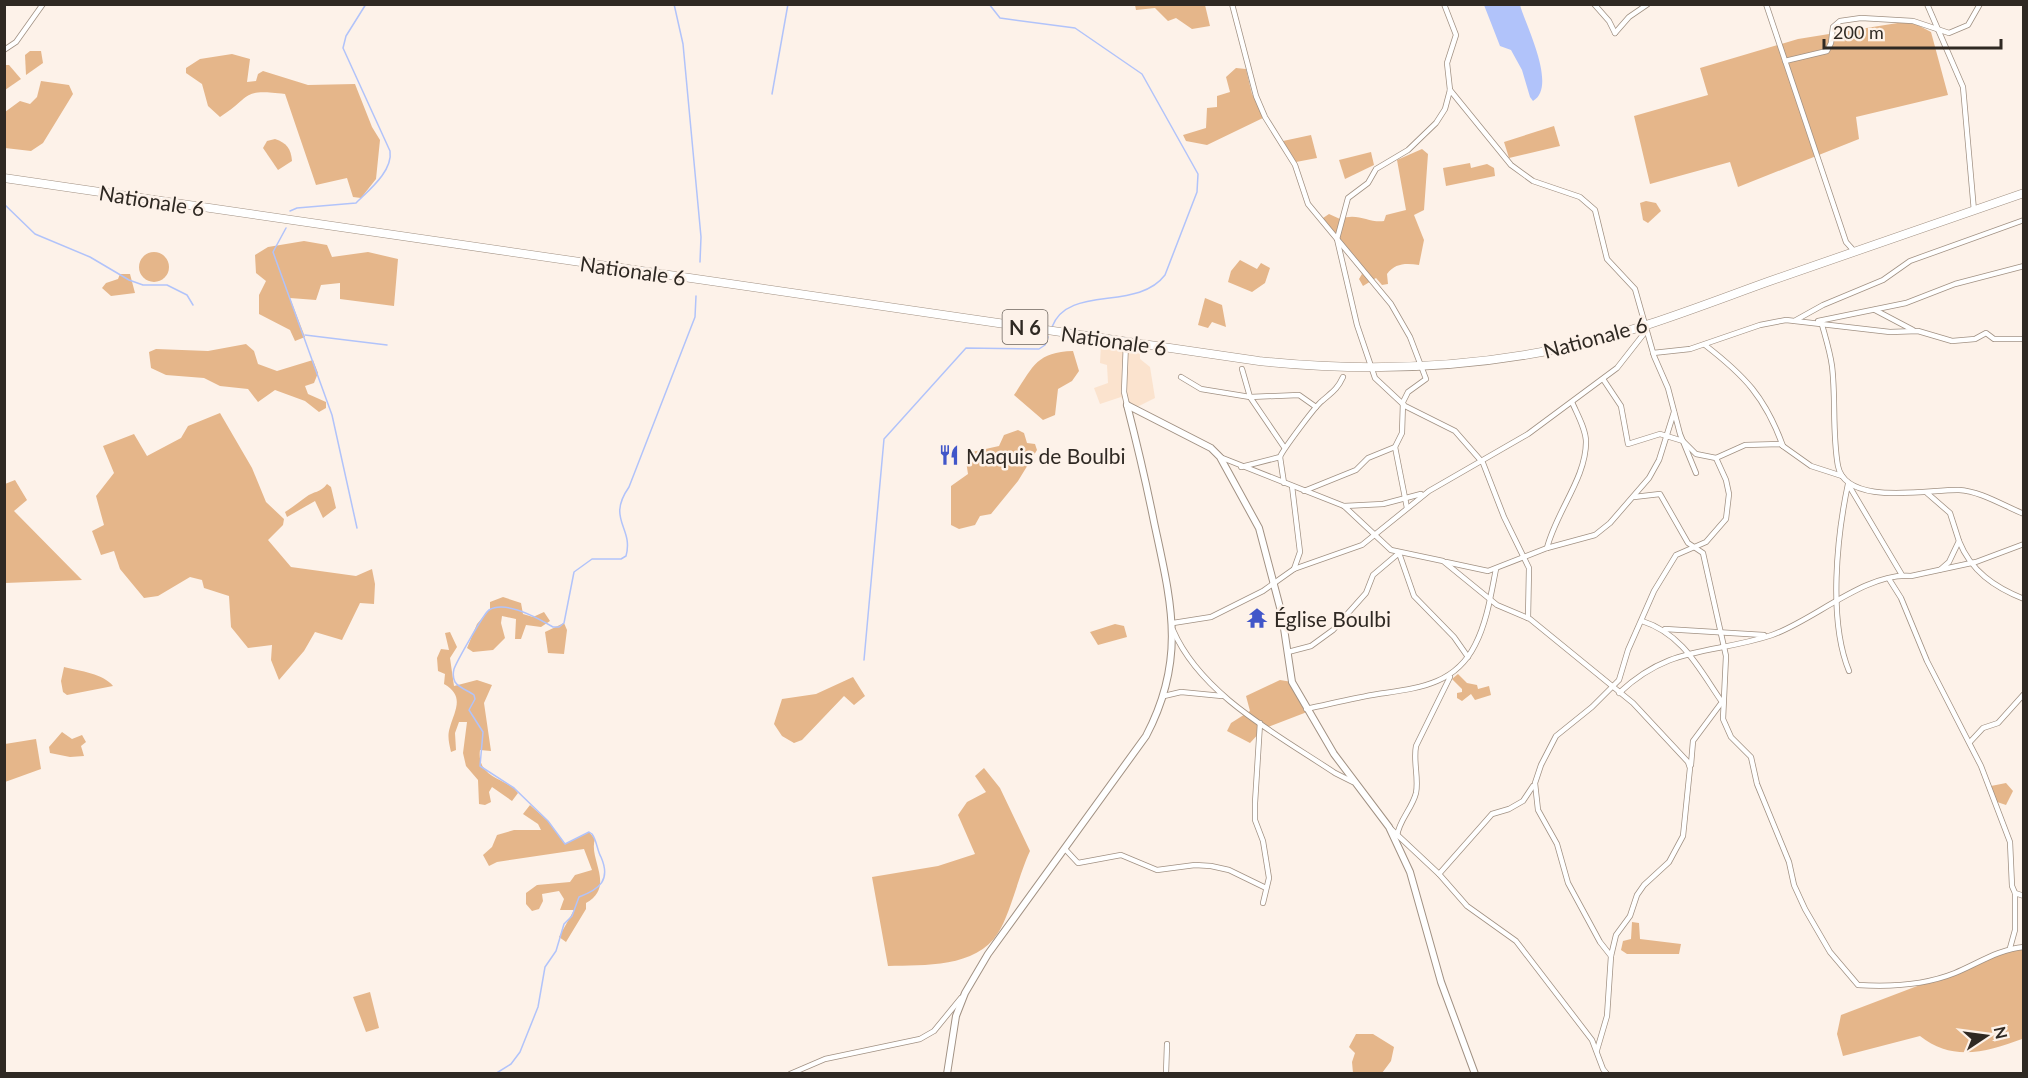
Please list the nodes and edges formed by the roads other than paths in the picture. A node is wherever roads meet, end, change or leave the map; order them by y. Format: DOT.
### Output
graph roads {
  1 [pos="44,4"];
  2 [pos="1232,4"];
  3 [pos="1444,4"];
  4 [pos="1594,4"];
  5 [pos="1648,4"];
  6 [pos="1766,4"];
  7 [pos="1926,4"];
  8 [pos="1980,4"];
  9 [pos="1938,29"];
  10 [pos="4,50"];
  11 [pos="1785,61"];
  12 [pos="1450,90"];
  13 [pos="6,179"];
  14 [pos="2024,193"];
  15 [pos="1974,211"];
  16 [pos="2024,220"];
  17 [pos="1337,239"];
  18 [pos="1855,252"];
  19 [pos="2024,266"];
  20 [pos="1875,310"];
  21 [pos="1795,321"];
  22 [pos="1819,322"];
  23 [pos="1645,328"];
  24 [pos="1918,332"];
  25 [pos="2024,339"];
  26 [pos="1126,342"];
  27 [pos="1705,345"];
  28 [pos="1653,353"];
  29 [pos="1422,367"];
  30 [pos="1372,368"];
  31 [pos="1242,369"];
  32 [pos="1181,376"];
  33 [pos="1343,377"];
  34 [pos="1603,379"];
  35 [pos="1250,397"];
  36 [pos="1402,402"];
  37 [pos="1572,402"];
  38 [pos="1127,405"];
  39 [pos="1316,407"];
  40 [pos="1674,411"];
  41 [pos="1667,435"];
  42 [pos="1683,441"];
  43 [pos="1783,446"];
  44 [pos="1284,447"];
  45 [pos="1395,447"];
  46 [pos="1220,457"];
  47 [pos="1280,457"];
  48 [pos="1716,458"];
  49 [pos="1482,461"];
  50 [pos="1241,467"];
  51 [pos="1696,473"];
  52 [pos="1842,476"];
  53 [pos="1284,483"];
  54 [pos="1848,484"];
  55 [pos="1292,486"];
  56 [pos="1304,491"];
  57 [pos="1927,492"];
  58 [pos="1426,493"];
  59 [pos="1634,497"];
  60 [pos="1406,499"];
  61 [pos="1344,506"];
  62 [pos="1407,508"];
  63 [pos="2024,514"];
  64 [pos="1374,536"];
  65 [pos="1959,542"];
  66 [pos="2024,544"];
  67 [pos="1547,548"];
  68 [pos="1696,548"];
  69 [pos="1399,553"];
  70 [pos="1523,556"];
  71 [pos="1443,561"];
  72 [pos="1970,563"];
  73 [pos="1294,569"];
  74 [pos="1496,569"];
  75 [pos="1939,570"];
  76 [pos="1902,575"];
  77 [pos="1889,579"];
  78 [pos="1274,583"];
  79 [pos="1490,599"];
  80 [pos="2024,599"];
  81 [pos="1837,600"];
  82 [pos="1528,618"];
  83 [pos="1642,621"];
  84 [pos="1173,627"];
  85 [pos="1662,628"];
  86 [pos="1722,633"];
  87 [pos="1772,635"];
  88 [pos="1724,645"];
  89 [pos="1689,651"];
  90 [pos="1288,652"];
  91 [pos="1468,657"];
  92 [pos="1849,670"];
  93 [pos="1451,675"];
  94 [pos="1613,687"];
  95 [pos="1619,693"];
  96 [pos="2024,694"];
  97 [pos="1164,696"];
  98 [pos="1222,696"];
  99 [pos="1722,702"];
  100 [pos="1306,709"];
  101 [pos="1260,723"];
  102 [pos="1970,742"];
  103 [pos="1690,768"];
  104 [pos="1354,782"];
  105 [pos="1535,783"];
  106 [pos="1389,827"];
  107 [pos="1397,835"];
  108 [pos="1398,845"];
  109 [pos="1065,849"];
  110 [pos="1439,874"];
  111 [pos="1266,888"];
  112 [pos="2016,893"];
  113 [pos="2024,896"];
  114 [pos="1263,903"];
  115 [pos="2024,947"];
  116 [pos="2010,948"];
  117 [pos="1611,956"];
  118 [pos="965,993"];
  119 [pos="1167,1044"];
  120 [pos="1597,1050"];
  121 [pos="790,1074"];
  122 [pos="947,1074"];
  123 [pos="1166,1074"];
  124 [pos="1475,1074"];
  125 [pos="1607,1074"];
  1 -- 10 [label="street"];
  2 -- 17 [label="street"];
  3 -- 12 [label="street"];
  4 -- 5 [label="street"];
  6 -- 11 [label="street"];
  7 -- 9 [label="street"];
  8 -- 9 [label="street"];
  9 -- 11 [label="street"];
  9 -- 15 [label="street"];
  11 -- 18 [label="street"];
  12 -- 17 [label="street"];
  12 -- 23 [label="street"];
  13 -- 26 [label="main road, Nationale 6 / N 6"];
  14 -- 15 [label="main road, Nationale 6 / N 6"];
  15 -- 18 [label="main road, Nationale 6 / N 6"];
  16 -- 21 [label="street"];
  17 -- 29 [label="street"];
  17 -- 30 [label="street"];
  18 -- 23 [label="main road, Nationale 6 / N 6"];
  19 -- 20 [label="street"];
  20 -- 22 [label="street"];
  20 -- 24 [label="street"];
  21 -- 22 [label="street"];
  21 -- 27 [label="street"];
  22 -- 24 [label="street"];
  22 -- 52 [label="street"];
  23 -- 28 [label="street"];
  23 -- 29 [label="main road, Nationale 6 / N 6"];
  23 -- 34 [label="street"];
  24 -- 25 [label="street"];
  26 -- 30 [label="main road, Nationale 6 / N 6"];
  26 -- 38 [label="street"];
  27 -- 28 [label="street"];
  27 -- 43 [label="street"];
  28 -- 40 [label="street"];
  29 -- 30 [label="main road, Nationale 6 / N 6"];
  29 -- 36 [label="street"];
  30 -- 36 [label="street"];
  31 -- 35 [label="street"];
  32 -- 35 [label="street"];
  33 -- 39 [label="street"];
  34 -- 37 [label="street"];
  34 -- 41 [label="street"];
  35 -- 39 [label="street"];
  35 -- 44 [label="street"];
  36 -- 45 [label="street"];
  36 -- 49 [label="street"];
  37 -- 49 [label="street"];
  37 -- 67 [label="street"];
  38 -- 46 [label="street"];
  38 -- 84 [label="street"];
  39 -- 44 [label="street"];
  40 -- 41 [label="street"];
  40 -- 42 [label="street"];
  41 -- 42 [label="street"];
  41 -- 59 [label="street"];
  42 -- 48 [label="street"];
  42 -- 51 [label="street"];
  43 -- 48 [label="street"];
  43 -- 52 [label="street"];
  44 -- 47 [label="street"];
  45 -- 56 [label="street"];
  45 -- 60 [label="street"];
  46 -- 50 [label="street"];
  46 -- 78 [label="street"];
  47 -- 50 [label="street"];
  47 -- 53 [label="street"];
  48 -- 68 [label="street"];
  49 -- 58 [label="street"];
  49 -- 70 [label="street"];
  50 -- 53 [label="street"];
  52 -- 54 [label="street"];
  53 -- 55 [label="street"];
  54 -- 57 [label="street"];
  54 -- 76 [label="street"];
  54 -- 81 [label="street"];
  55 -- 56 [label="street"];
  55 -- 73 [label="street"];
  56 -- 61 [label="street"];
  57 -- 63 [label="street"];
  57 -- 65 [label="street"];
  58 -- 60 [label="street"];
  58 -- 62 [label="street"];
  59 -- 67 [label="street"];
  59 -- 68 [label="street"];
  60 -- 61 [label="street"];
  60 -- 62 [label="street"];
  61 -- 64 [label="street"];
  62 -- 64 [label="street"];
  64 -- 69 [label="street"];
  64 -- 73 [label="street"];
  65 -- 72 [label="street"];
  65 -- 75 [label="street"];
  66 -- 72 [label="street"];
  67 -- 70 [label="street"];
  68 -- 83 [label="street"];
  68 -- 86 [label="street"];
  69 -- 71 [label="street"];
  69 -- 90 [label="street"];
  69 -- 91 [label="street"];
  70 -- 74 [label="street"];
  70 -- 82 [label="street"];
  71 -- 74 [label="street"];
  71 -- 79 [label="street"];
  72 -- 75 [label="street"];
  72 -- 80 [label="street"];
  73 -- 78 [label="street"];
  74 -- 79 [label="street"];
  75 -- 76 [label="street"];
  76 -- 77 [label="street"];
  77 -- 81 [label="street"];
  77 -- 102 [label="street"];
  78 -- 84 [label="street"];
  78 -- 90 [label="street"];
  79 -- 82 [label="street"];
  79 -- 91 [label="street"];
  81 -- 87 [label="street"];
  81 -- 92 [label="street"];
  82 -- 94 [label="street"];
  83 -- 85 [label="street"];
  83 -- 94 [label="street"];
  84 -- 97 [label="street"];
  84 -- 98 [label="street"];
  85 -- 86 [label="street"];
  85 -- 89 [label="street"];
  86 -- 87 [label="street"];
  86 -- 88 [label="street"];
  87 -- 88 [label="street"];
  88 -- 89 [label="street"];
  88 -- 99 [label="street"];
  89 -- 95 [label="street"];
  89 -- 99 [label="street"];
  90 -- 100 [label="street"];
  91 -- 93 [label="street"];
  93 -- 100 [label="street"];
  93 -- 107 [label="street"];
  94 -- 95 [label="street"];
  94 -- 105 [label="street"];
  95 -- 103 [label="street"];
  96 -- 102 [label="street"];
  97 -- 98 [label="street"];
  97 -- 109 [label="street"];
  98 -- 101 [label="street"];
  99 -- 103 [label="street"];
  99 -- 116 [label="street"];
  100 -- 104 [label="street"];
  101 -- 104 [label="street"];
  101 -- 111 [label="street"];
  102 -- 112 [label="street"];
  103 -- 117 [label="street"];
  104 -- 106 [label="street"];
  105 -- 110 [label="street"];
  105 -- 117 [label="street"];
  106 -- 107 [label="street"];
  106 -- 108 [label="street"];
  107 -- 108 [label="street"];
  107 -- 110 [label="street"];
  108 -- 124 [label="street"];
  109 -- 111 [label="street"];
  109 -- 118 [label="street"];
  110 -- 120 [label="street"];
  111 -- 114 [label="street"];
  112 -- 113 [label="street"];
  112 -- 116 [label="street"];
  115 -- 116 [label="street"];
  117 -- 120 [label="street"];
  118 -- 121 [label="street"];
  118 -- 122 [label="street"];
  119 -- 123 [label="street"];
  120 -- 125 [label="street"];
}
